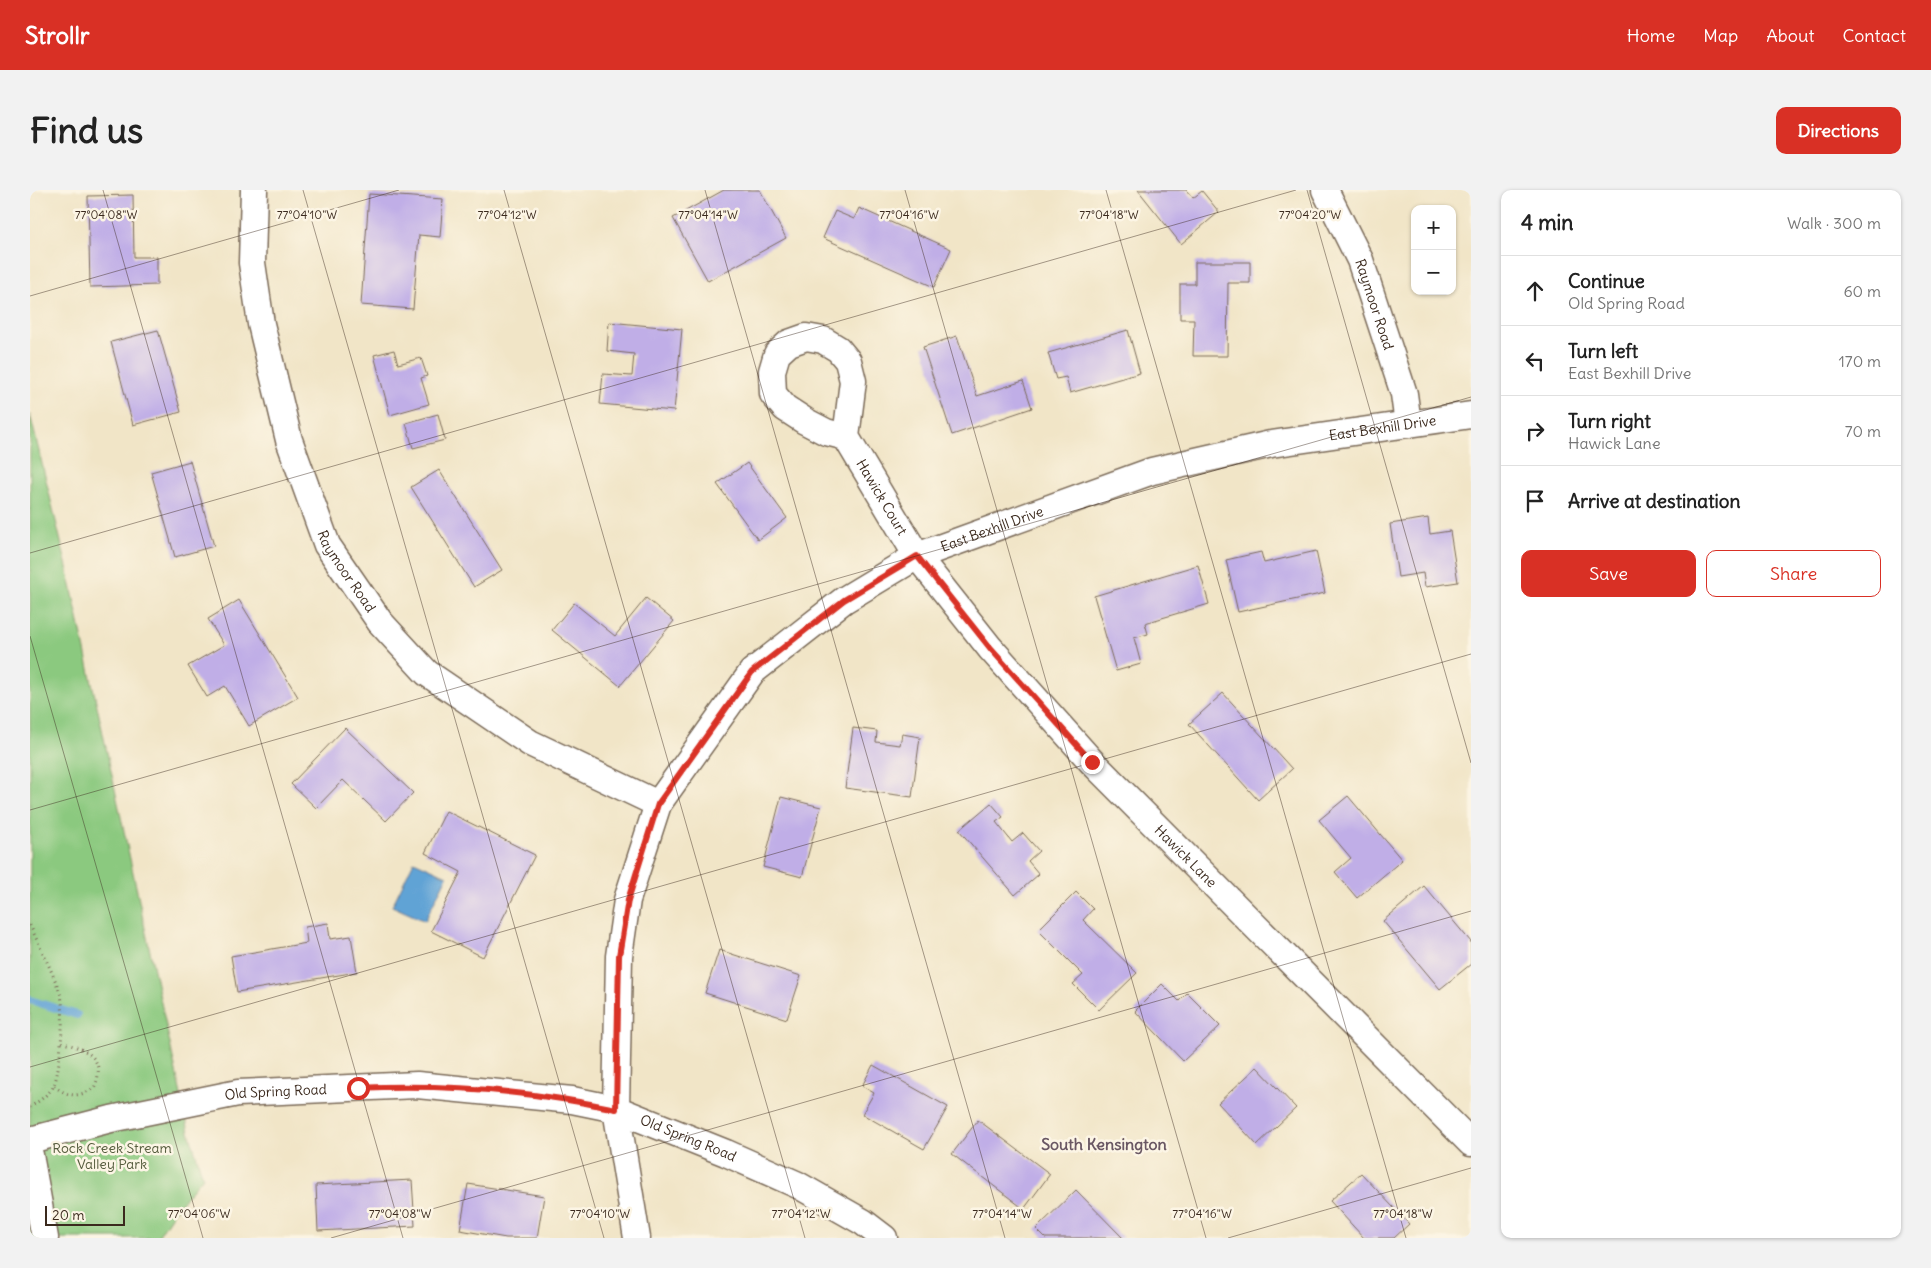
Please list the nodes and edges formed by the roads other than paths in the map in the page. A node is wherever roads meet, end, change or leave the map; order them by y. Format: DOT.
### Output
graph roads {
  1 [pos="254,190"];
  2 [pos="1325,190"];
  3 [pos="1471,415"];
  4 [pos="1408,424"];
  5 [pos="846,437"];
  6 [pos="917,556"];
  7 [pos="658,804"];
  8 [pos="616,1109"];
  9 [pos="30,1140"];
  10 [pos="1471,1143"];
  11 [pos="30,1155"];
  12 [pos="45,1238"];
  13 [pos="637,1238"];
  14 [pos="884,1238"];
  1 -- 7 [label="street, Raymoor Road"];
  2 -- 4 [label="street, Raymoor Road"];
  3 -- 4 [label="street, East Bexhill Drive"];
  4 -- 6 [label="street, East Bexhill Drive"];
  5 -- 6 [label="street, Hawick Court"];
  6 -- 7 [label="street, East Bexhill Drive"];
  6 -- 10 [label="street, Hawick Lane"];
  7 -- 8 [label="street, East Bexhill Drive"];
  8 -- 9 [label="street, Old Spring Road"];
  8 -- 13 [label="street, East Bexhill Drive"];
  8 -- 14 [label="street, Old Spring Road"];
  11 -- 12 [label="street"];
}
